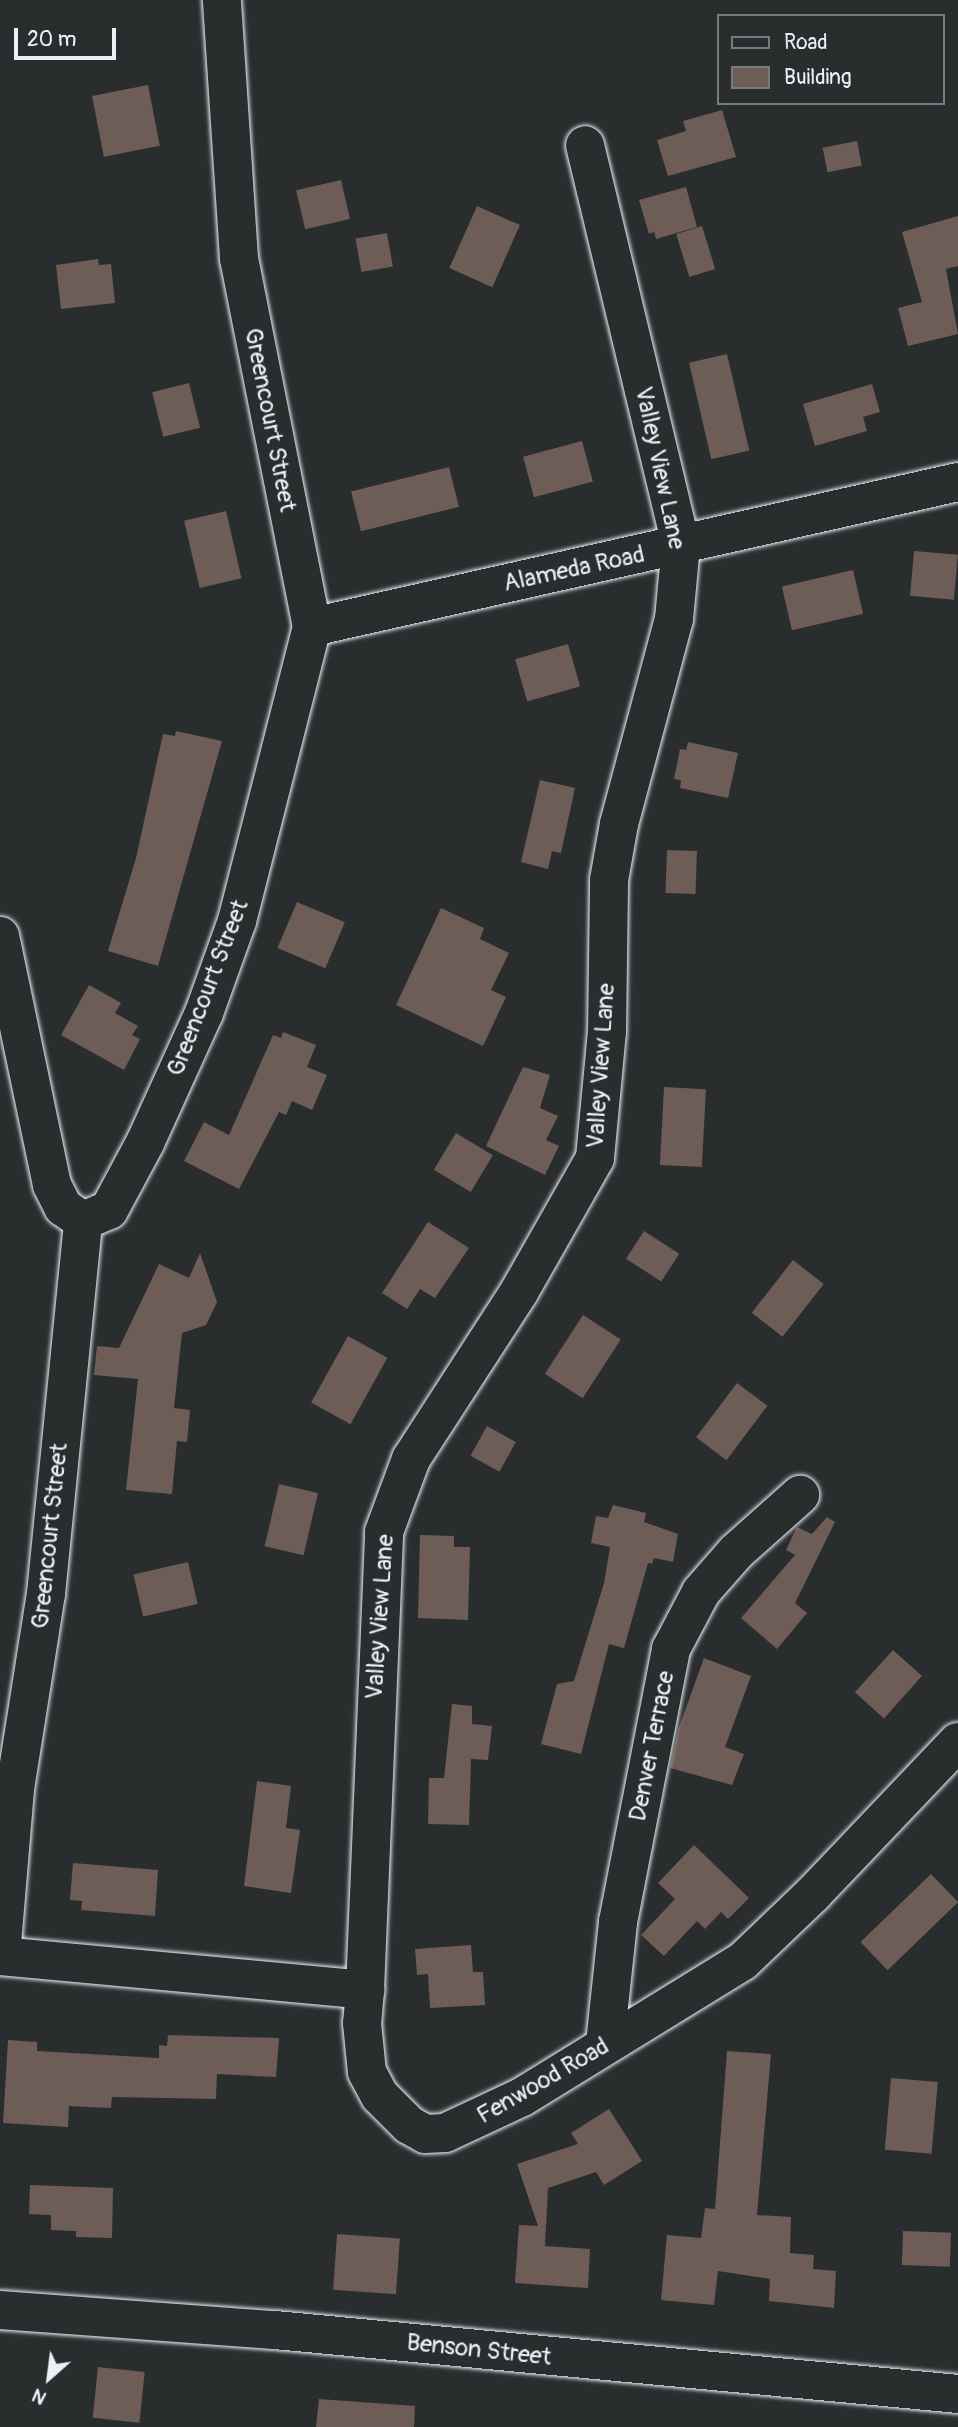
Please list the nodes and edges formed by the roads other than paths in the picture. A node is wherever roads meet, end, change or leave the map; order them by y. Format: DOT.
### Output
graph roads {
  1 [pos="222,0"];
  2 [pos="585,145"];
  3 [pos="958,482"];
  4 [pos="681,545"];
  5 [pos="312,627"];
  6 [pos="0,936"];
  7 [pos="83,1221"];
  8 [pos="800,1495"];
  9 [pos="958,1742"];
  10 [pos="0,1956"];
  11 [pos="365,1990"];
  12 [pos="606,2044"];
  13 [pos="0,2310"];
  14 [pos="958,2394"];
  1 -- 5 [label="street, Greencourt Street"];
  2 -- 4 [label="street, Valley View Lane"];
  3 -- 4 [label="street, Alameda Road"];
  4 -- 5 [label="street, Alameda Road"];
  4 -- 11 [label="street, Valley View Lane"];
  5 -- 7 [label="street, Greencourt Street"];
  6 -- 7 [label="street"];
  7 -- 10 [label="street, Greencourt Street"];
  8 -- 12 [label="street, Denver Terrace"];
  9 -- 12 [label="street, Fenwood Road"];
  10 -- 11 [label="street"];
  11 -- 12 [label="street, Fenwood Road"];
  13 -- 14 [label="street, Benson Street"];
}
